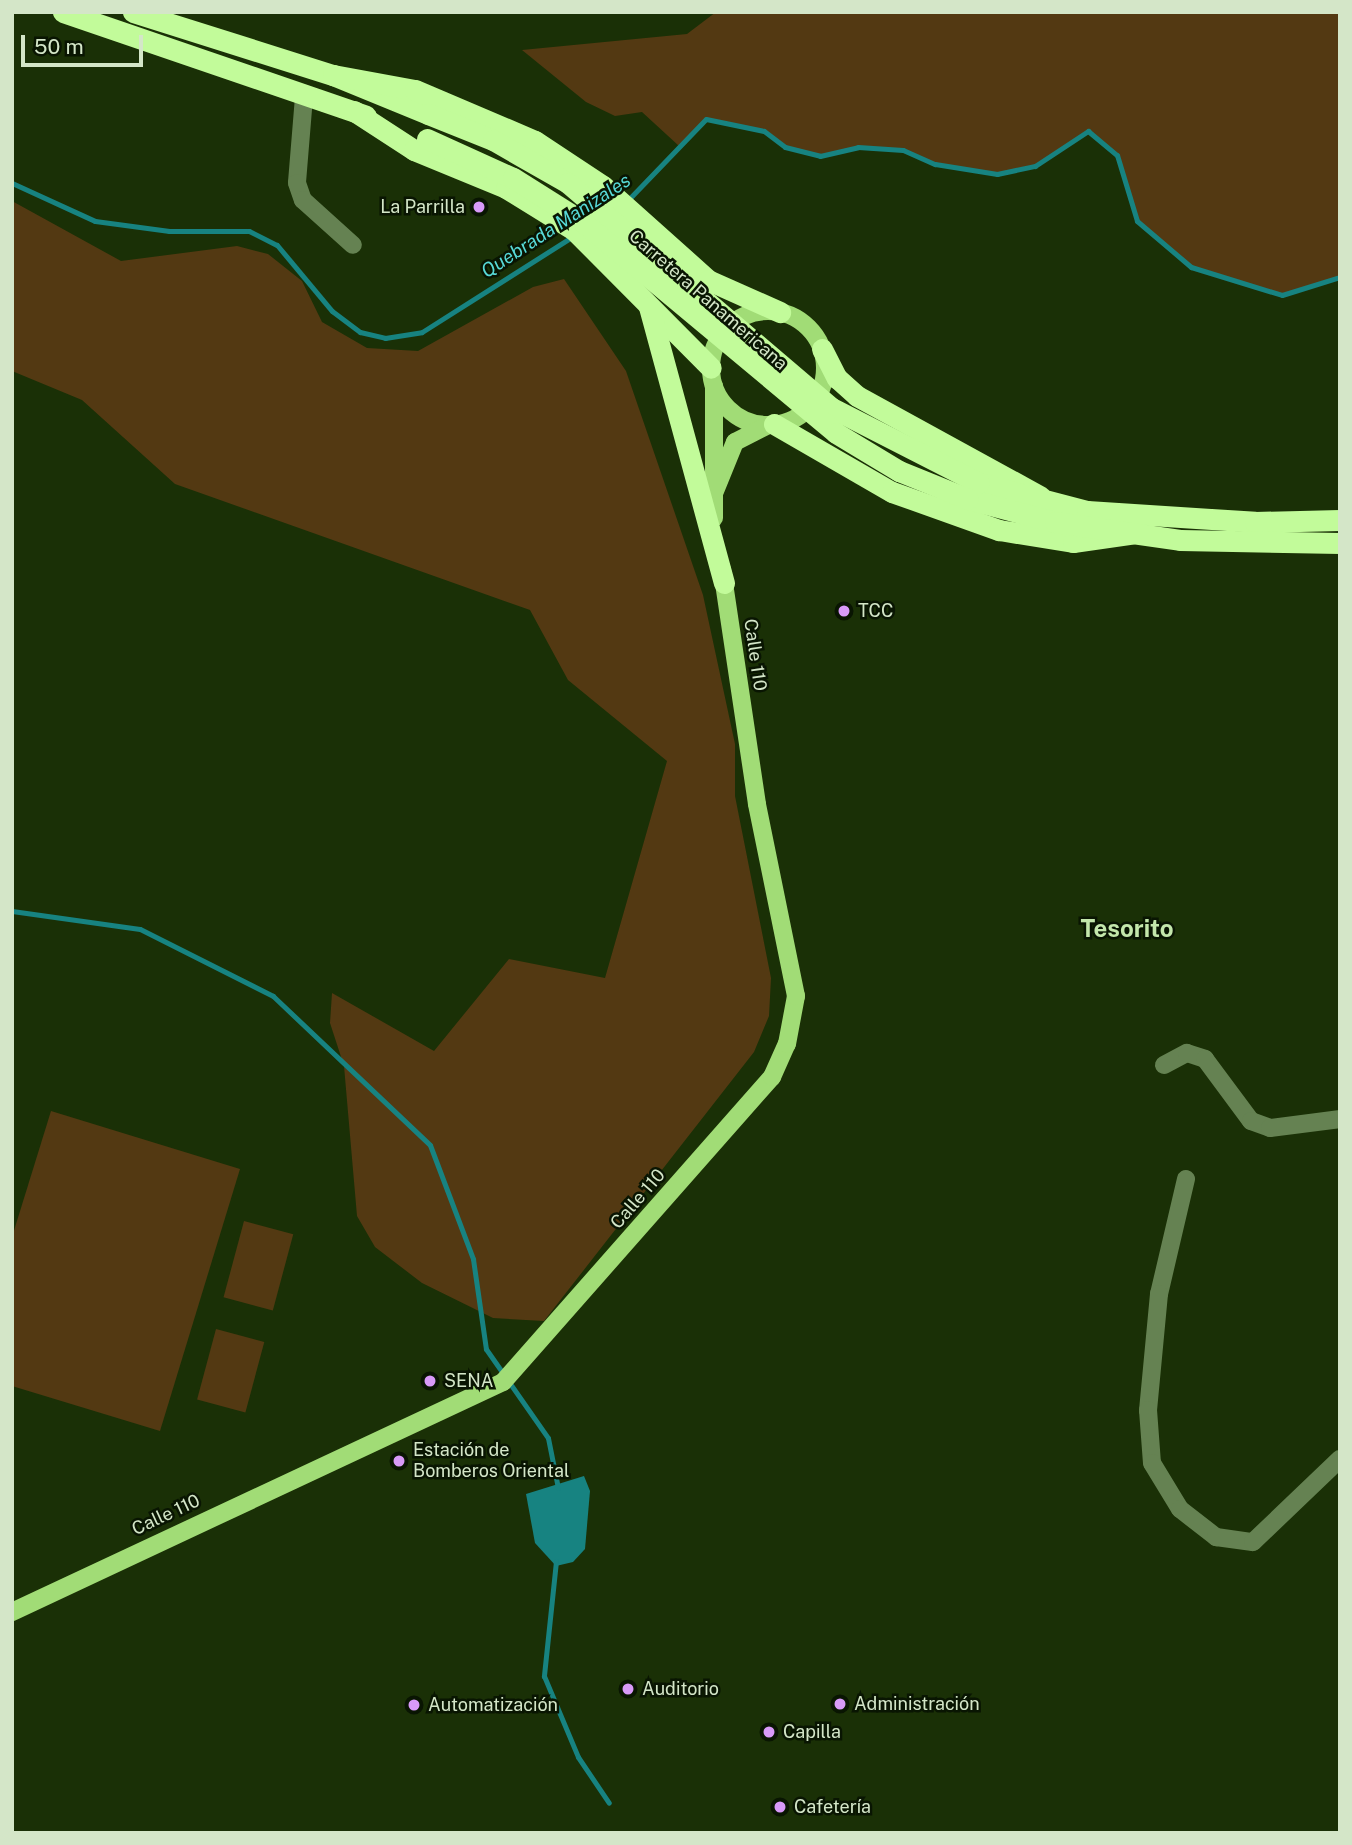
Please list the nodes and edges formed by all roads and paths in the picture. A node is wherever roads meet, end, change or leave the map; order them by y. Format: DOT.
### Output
graph roads {
  1 [pos="64,12"];
  2 [pos="133,12"];
  3 [pos="171,19"];
  4 [pos="333,75"];
  5 [pos="304,97"];
  6 [pos="354,111"];
  7 [pos="353,245"];
  8 [pos="645,295"];
  9 [pos="780,312"];
  10 [pos="822,349"];
  11 [pos="713,377"];
  12 [pos="773,424"];
  13 [pos="973,491"];
  14 [pos="711,500"];
  15 [pos="1053,505"];
  16 [pos="1340,520"];
  17 [pos="1130,534"];
  18 [pos="1340,543"];
  19 [pos="723,583"];
  20 [pos="1164,1065"];
  21 [pos="1340,1119"];
  22 [pos="1186,1180"];
  23 [pos="1340,1459"];
  24 [pos="12,1612"];
  1 -- 5 [label="highway, Carretera Panamericana"];
  2 -- 3 [label="highway, Carretera Panamericana"];
  3 -- 4 [label="highway, Carretera Panamericana"];
  4 -- 9 [label="highway"];
  4 -- 13 [label="highway, Carretera Panamericana, bridge"];
  5 -- 6 [label="highway, Carretera Panamericana"];
  5 -- 7 [label="street"];
  6 -- 8 [label="highway"];
  6 -- 13 [label="highway, Carretera Panamericana, bridge"];
  8 -- 11 [label="highway"];
  8 -- 19 [label="highway"];
  9 -- 10 [label="main road"];
  9 -- 11 [label="main road"];
  10 -- 12 [label="main road"];
  10 -- 15 [label="highway"];
  11 -- 12 [label="main road"];
  11 -- 14 [label="main road, Calle 110"];
  12 -- 14 [label="main road"];
  12 -- 17 [label="highway"];
  13 -- 15 [label="highway, Carretera Panamericana"];
  13 -- 17 [label="highway, Carretera Panamericana"];
  14 -- 19 [label="main road, Calle 110"];
  15 -- 16 [label="highway, Carretera Panamericana"];
  17 -- 18 [label="highway, Carretera Panamericana"];
  19 -- 24 [label="main road, Calle 110"];
  20 -- 21 [label="street"];
  22 -- 23 [label="street"];
}
